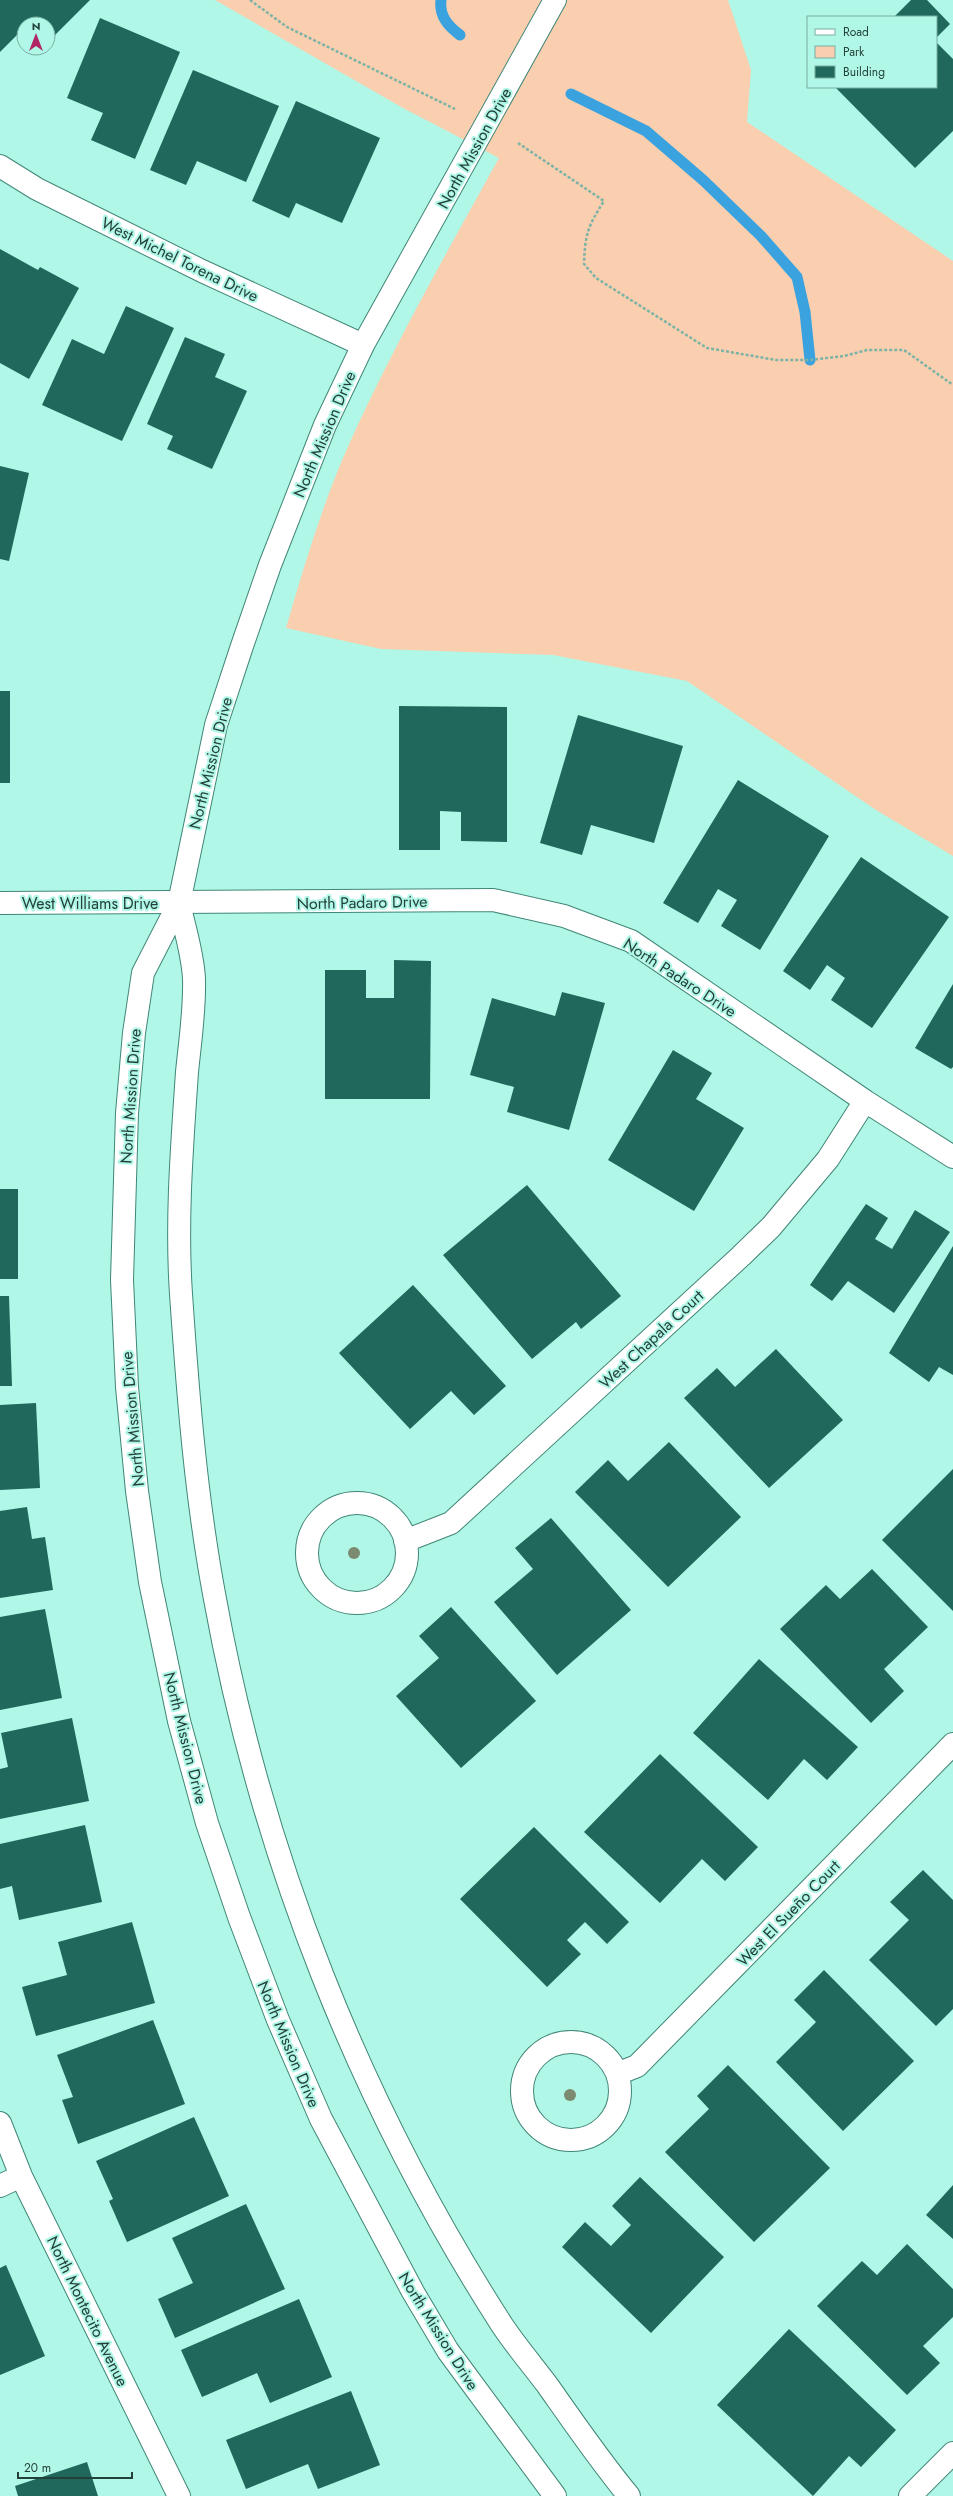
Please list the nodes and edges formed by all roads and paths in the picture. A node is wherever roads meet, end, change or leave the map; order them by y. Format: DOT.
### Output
graph roads {
  1 [pos="250,0"];
  2 [pos="555,0"];
  3 [pos="455,109"];
  4 [pos="518,143"];
  5 [pos="0,166"];
  6 [pos="363,345"];
  7 [pos="953,385"];
  8 [pos="0,903"];
  9 [pos="179,903"];
  10 [pos="865,1101"];
  11 [pos="953,1157"];
  12 [pos="405,1541"];
  13 [pos="953,1744"];
  14 [pos="617,2074"];
  15 [pos="0,2124"];
  16 [pos="21,2176"];
  17 [pos="0,2186"];
  18 [pos="953,2454"];
  19 [pos="179,2496"];
  20 [pos="555,2496"];
  21 [pos="629,2496"];
  22 [pos="910,2496"];
  1 -- 3 [label="path"];
  2 -- 6 [label="street, North Mission Drive"];
  4 -- 7 [label="path"];
  5 -- 6 [label="street, West Michel Torena Drive"];
  6 -- 9 [label="street, North Mission Drive"];
  8 -- 9 [label="street, West Williams Drive"];
  9 -- 10 [label="street, North Padaro Drive"];
  9 -- 20 [label="street, North Mission Drive"];
  9 -- 21 [label="street, North Mission Drive"];
  10 -- 11 [label="street, North Padaro Drive"];
  10 -- 12 [label="street, West Chapala Court"];
  12 -- 12 [label="street"];
  13 -- 14 [label="street, West El Sueño Court"];
  14 -- 14 [label="street"];
  15 -- 16 [label="street, North Montecito Avenue"];
  16 -- 17 [label="street"];
  16 -- 19 [label="street, North Montecito Avenue"];
  18 -- 22 [label="street"];
}
